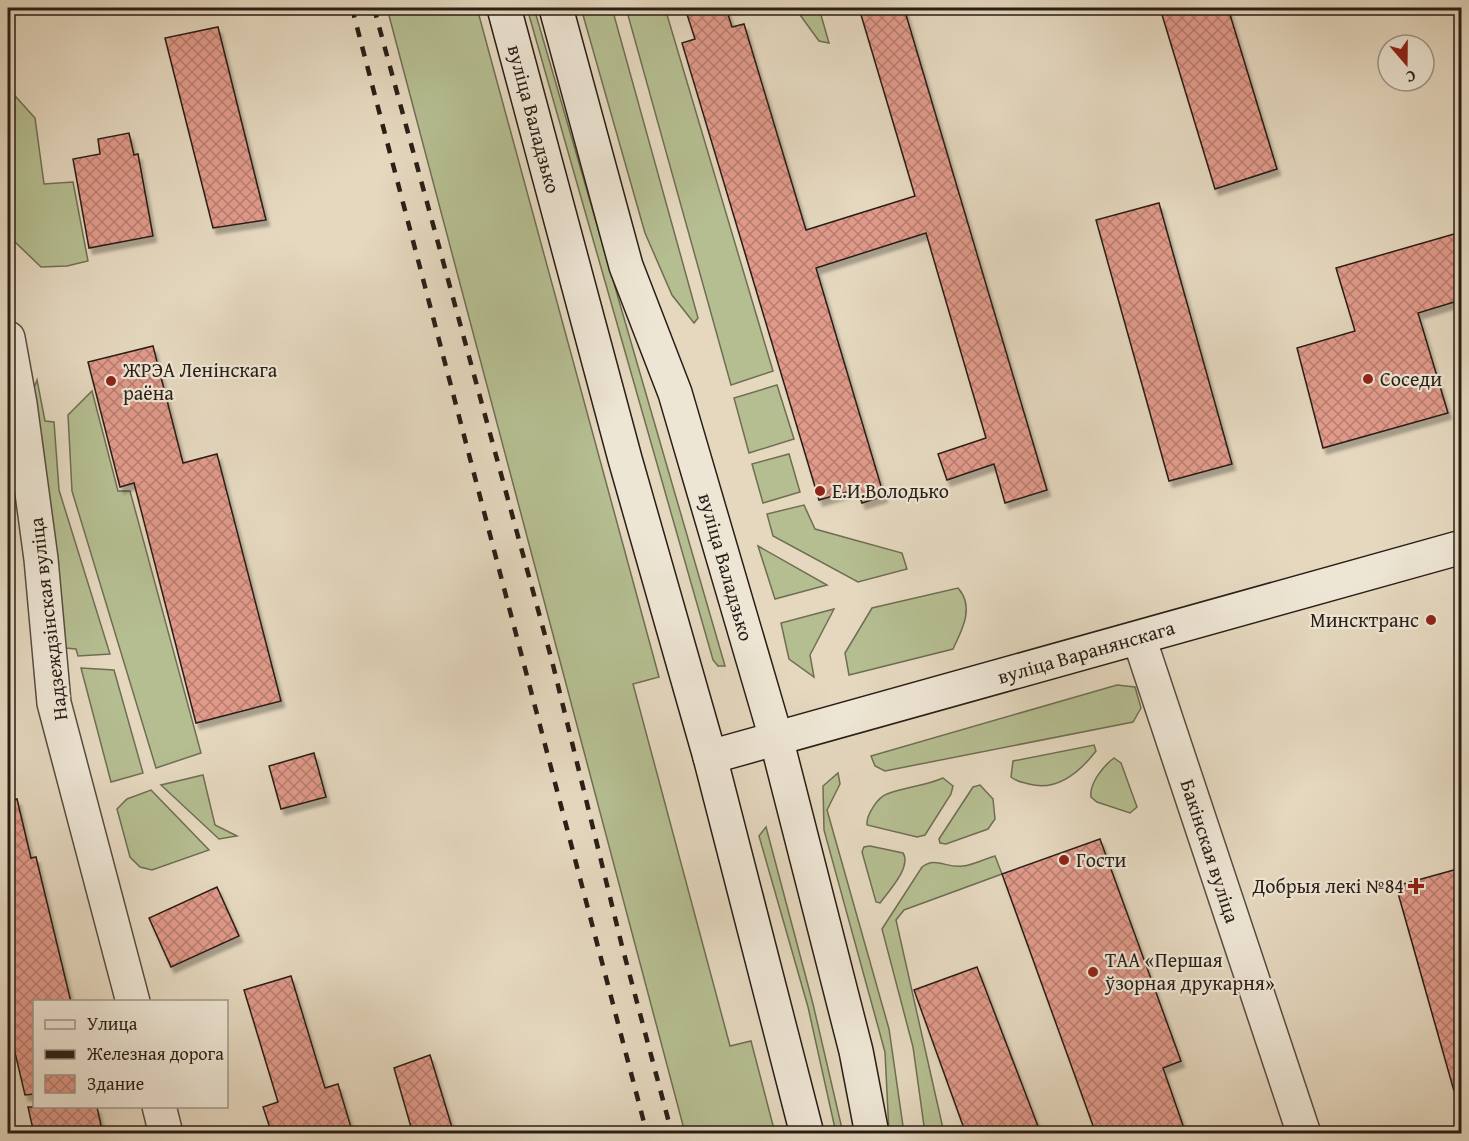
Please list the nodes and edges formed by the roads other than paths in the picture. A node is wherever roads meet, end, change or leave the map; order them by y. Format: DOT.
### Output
graph roads {
  1 [pos="504,8"];
  2 [pos="555,8"];
  3 [pos="8,338"];
  4 [pos="1461,547"];
  5 [pos="1139,638"];
  6 [pos="776,738"];
  7 [pos="710,757"];
  8 [pos="132,1000"];
  9 [pos="159,1108"];
  10 [pos="166,1134"];
  11 [pos="807,1134"];
  12 [pos="872,1134"];
  13 [pos="1304,1134"];
  1 -- 7 [label="main road, вуліца Валадзько"];
  2 -- 6 [label="main road, вуліца Валадзько"];
  3 -- 8 [label="main road, Надзеждзінская вуліца"];
  4 -- 5 [label="main road, вуліца Варанянскага"];
  5 -- 6 [label="main road, вуліца Варанянскага"];
  5 -- 13 [label="main road, Бакінская вуліца"];
  6 -- 7 [label="main road, вуліца Варанянскага"];
  6 -- 12 [label="main road, вуліца Валадзько"];
  7 -- 11 [label="main road, вуліца Валадзько"];
  9 -- 10 [label="main road"];
}
